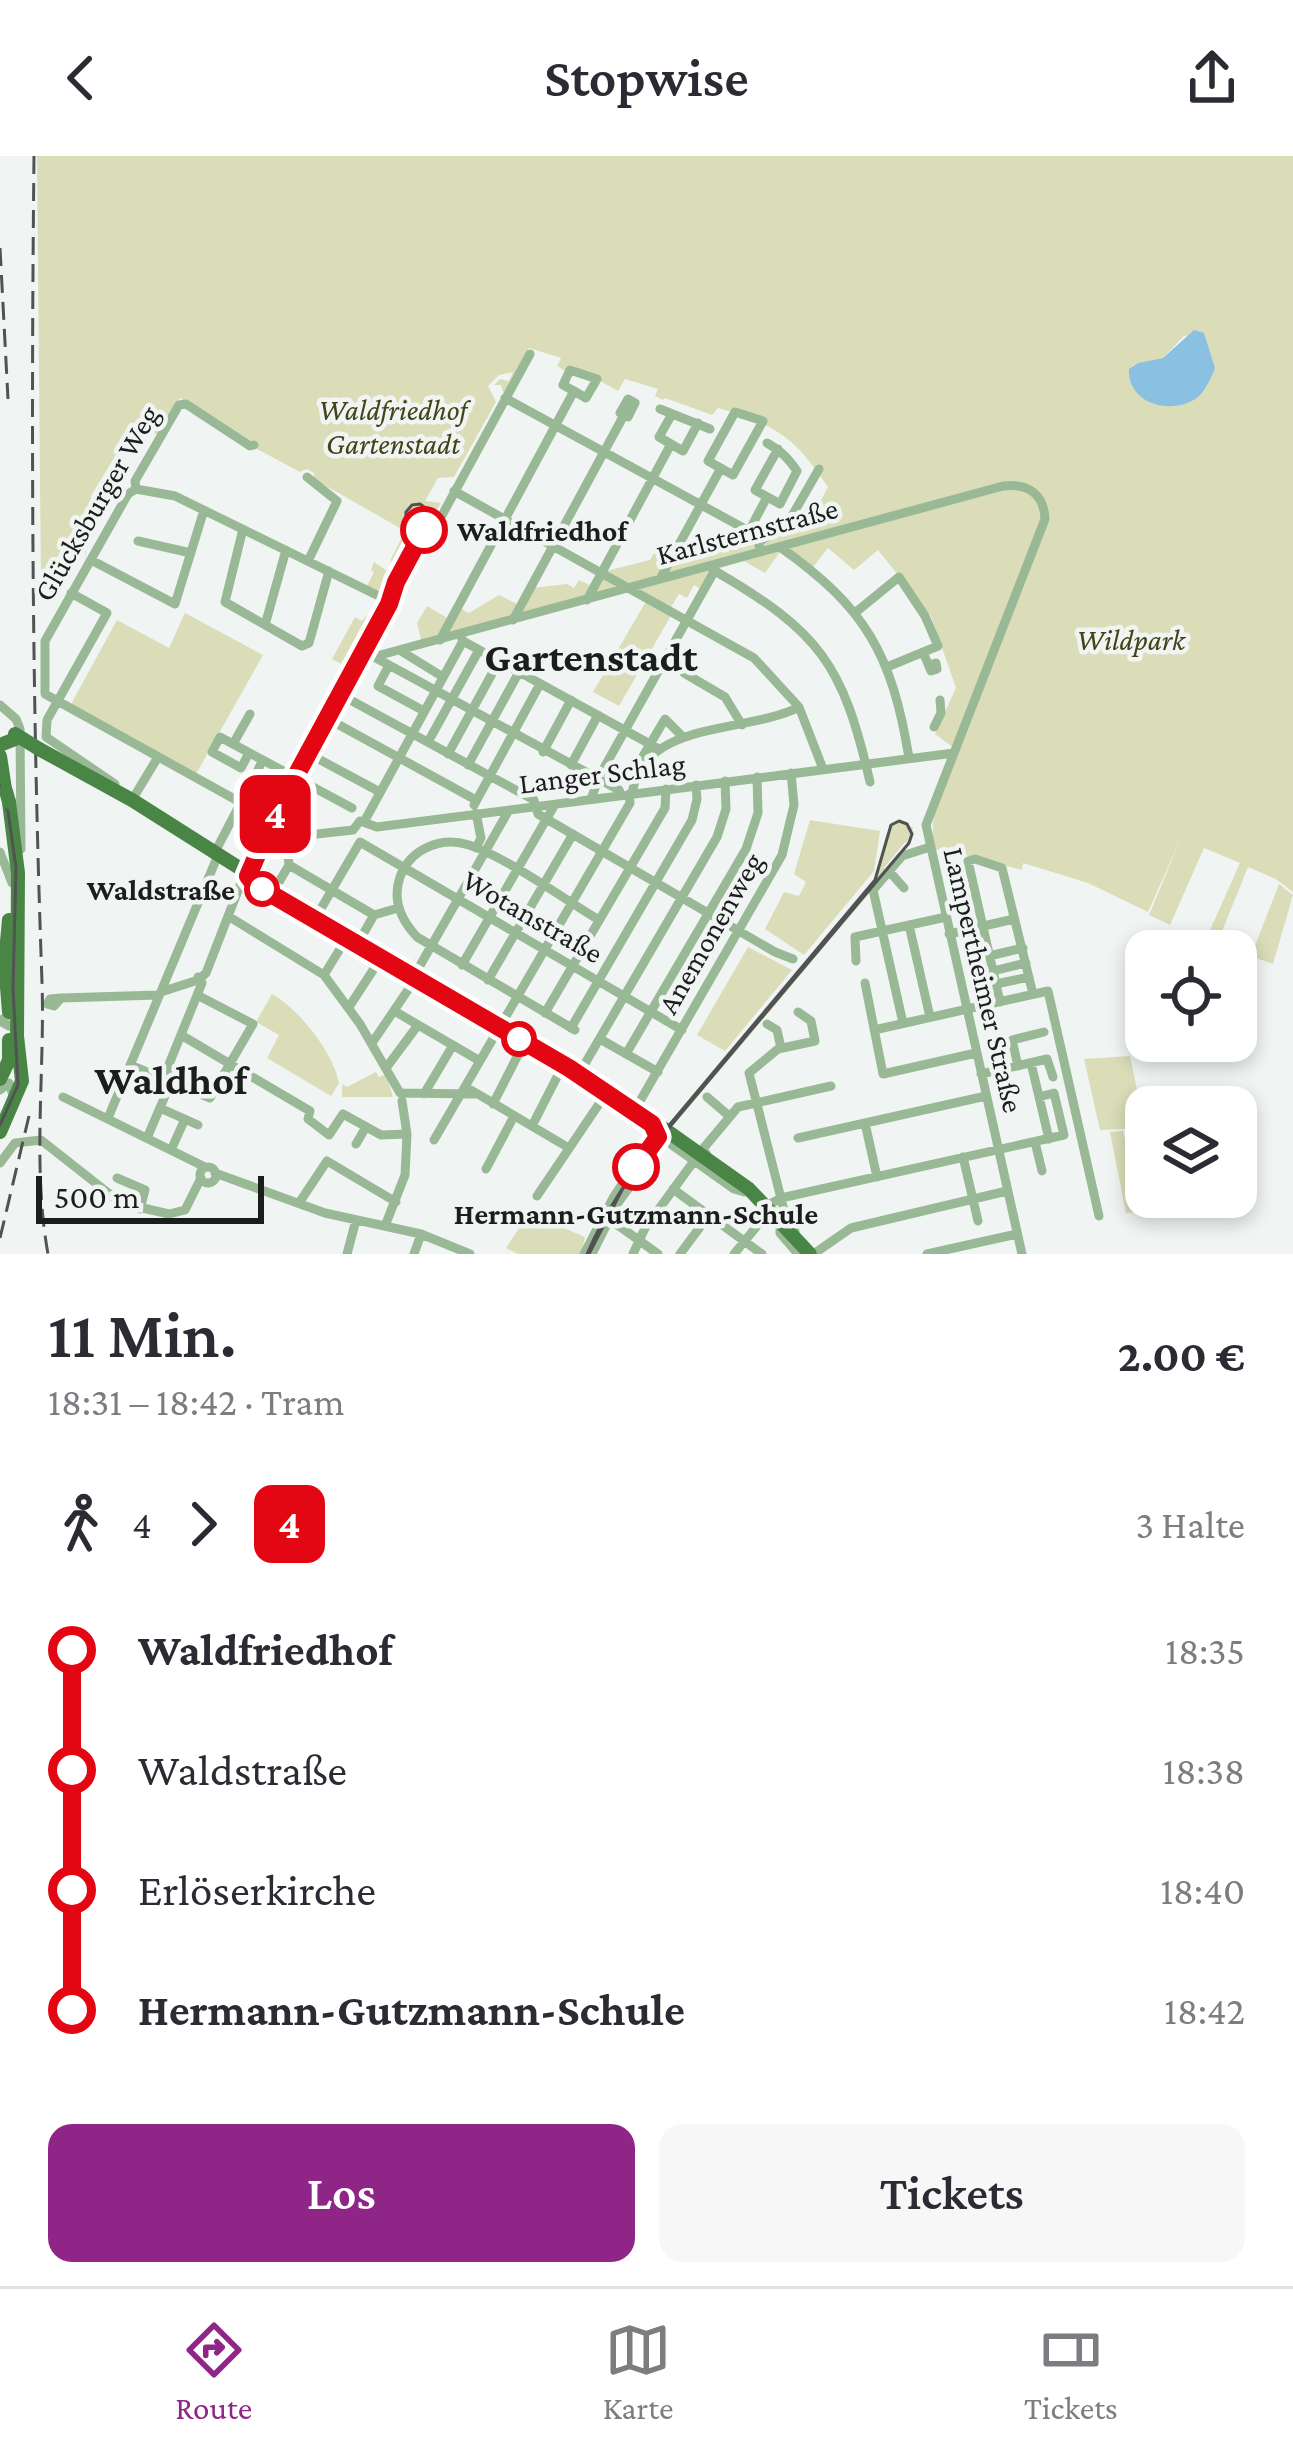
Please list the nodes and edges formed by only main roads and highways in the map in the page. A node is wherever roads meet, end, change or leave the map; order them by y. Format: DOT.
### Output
graph roads {
  1 [pos="4,727"];
  2 [pos="39,751"];
  3 [pos="0,756"];
  4 [pos="6,796"];
  5 [pos="215,856"];
  6 [pos="6,871"];
  7 [pos="3,919"];
  8 [pos="11,951"];
  9 [pos="7,1001"];
  10 [pos="496,1022"];
  11 [pos="2,1069"];
  12 [pos="631,1111"];
  13 [pos="2,1124"];
  14 [pos="768,1208"];
  15 [pos="808,1254"];
  1 -- 2 [label="main road, bridge"];
  2 -- 5 [label="main road"];
  2 -- 5 [label="main road"];
  3 -- 4 [label="main road"];
  4 -- 6 [label="main road"];
  5 -- 10 [label="main road"];
  6 -- 7 [label="main road"];
  6 -- 8 [label="main road"];
  7 -- 8 [label="main road"];
  8 -- 9 [label="main road"];
  9 -- 11 [label="main road"];
  9 -- 13 [label="main road"];
  10 -- 12 [label="main road"];
  10 -- 12 [label="main road"];
  12 -- 14 [label="main road"];
  12 -- 14 [label="main road"];
  14 -- 15 [label="main road"];
}
